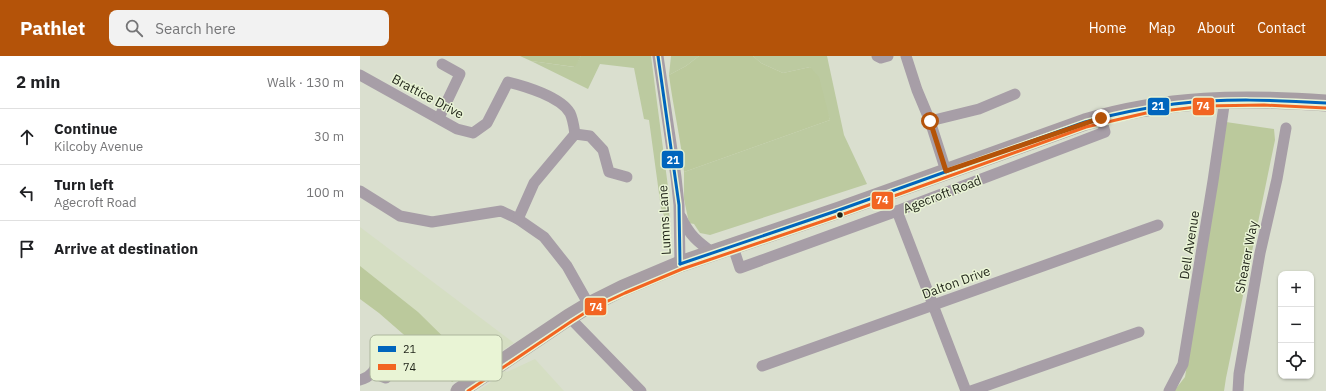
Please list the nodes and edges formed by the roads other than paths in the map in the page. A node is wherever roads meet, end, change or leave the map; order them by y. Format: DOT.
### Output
graph roads {
  1 [pos="658,56"];
  2 [pos="878,56"];
  3 [pos="888,56"];
  4 [pos="906,56"];
  5 [pos="442,64"];
  6 [pos="360,75"];
  7 [pos="1015,94"];
  8 [pos="1225,99"];
  9 [pos="1326,103"];
  10 [pos="439,118"];
  11 [pos="1101,118"];
  12 [pos="930,121"];
  13 [pos="1286,128"];
  14 [pos="575,134"];
  15 [pos="946,171"];
  16 [pos="627,177"];
  17 [pos="360,191"];
  18 [pos="897,212"];
  19 [pos="679,213"];
  20 [pos="518,219"];
  21 [pos="1158,225"];
  22 [pos="733,247"];
  23 [pos="713,253"];
  24 [pos="680,264"];
  25 [pos="589,305"];
  26 [pos="933,305"];
  27 [pos="569,317"];
  28 [pos="1138,332"];
  29 [pos="502,362"];
  30 [pos="762,366"];
  31 [pos="370,375"];
  32 [pos="360,380"];
  33 [pos="474,381"];
  34 [pos="459,391"];
  35 [pos="641,391"];
  36 [pos="966,391"];
  37 [pos="971,391"];
  38 [pos="1169,391"];
  39 [pos="1238,391"];
  1 -- 19 [label="street, Lumns Lane"];
  2 -- 3 [label="street"];
  4 -- 12 [label="street"];
  5 -- 10 [label="street"];
  6 -- 10 [label="street, Brattice Drive"];
  7 -- 12 [label="street"];
  8 -- 9 [label="main road, Agecroft Road"];
  8 -- 11 [label="main road, Agecroft Road"];
  8 -- 38 [label="street, Dell Avenue"];
  10 -- 14 [label="street, Brattice Drive"];
  11 -- 15 [label="main road, Agecroft Road"];
  11 -- 18 [label="street, Agecroft Road"];
  12 -- 15 [label="street"];
  13 -- 39 [label="street, Shearer Way"];
  14 -- 16 [label="street"];
  14 -- 20 [label="street"];
  15 -- 22 [label="main road, Agecroft Road"];
  17 -- 20 [label="street"];
  18 -- 22 [label="street, Agecroft Road"];
  18 -- 26 [label="street"];
  19 -- 23 [label="street"];
  19 -- 24 [label="street, Lumns Lane"];
  20 -- 25 [label="street"];
  21 -- 26 [label="street, Dalton Drive"];
  22 -- 23 [label="main road, Agecroft Road"];
  23 -- 24 [label="main road, Agecroft Road"];
  24 -- 25 [label="main road, Agecroft Road"];
  25 -- 27 [label="main road, Agecroft Road"];
  26 -- 30 [label="street, Dalton Drive"];
  26 -- 36 [label="street"];
  27 -- 29 [label="main road, Agecroft Road"];
  27 -- 35 [label="street"];
  28 -- 37 [label="street"];
  31 -- 32 [label="street"];
  33 -- 34 [label="main road, Agecroft Road"];
}
